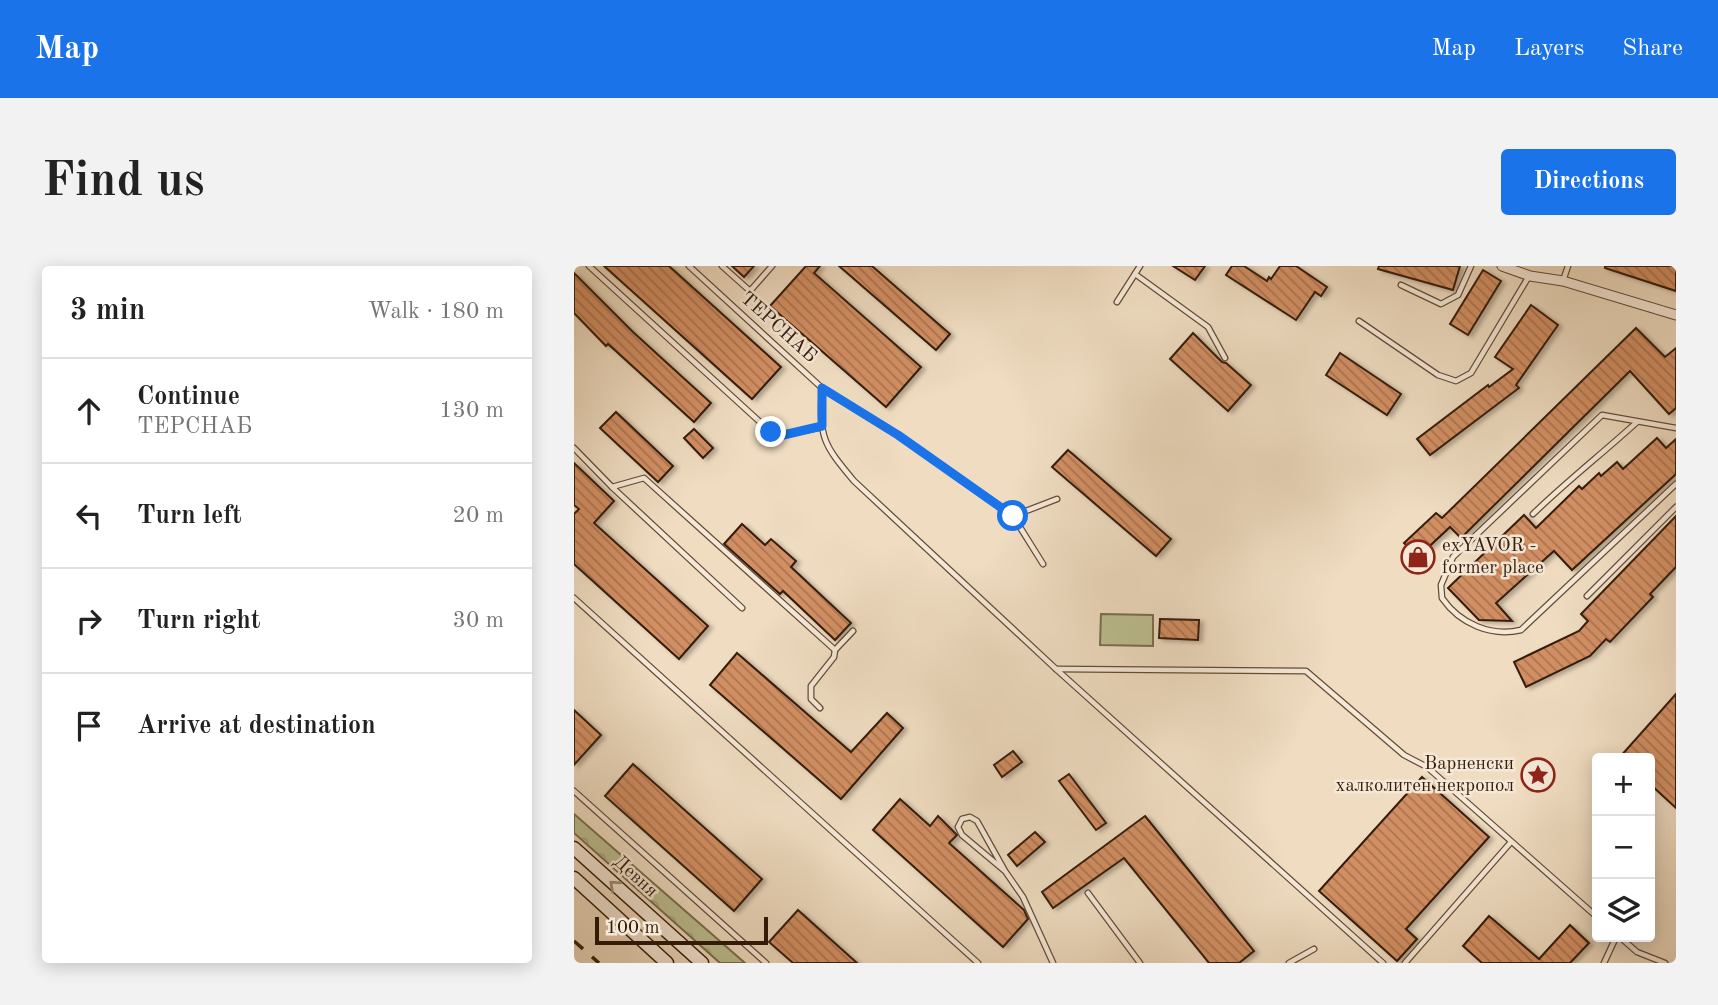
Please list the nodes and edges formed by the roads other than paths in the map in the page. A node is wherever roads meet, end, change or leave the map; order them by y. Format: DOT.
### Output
graph roads {
  1 [pos="589,266"];
  2 [pos="689,266"];
  3 [pos="722,266"];
  4 [pos="772,266"];
  5 [pos="1140,266"];
  6 [pos="1471,266"];
  7 [pos="1502,266"];
  8 [pos="1568,266"];
  9 [pos="1135,274"];
  10 [pos="1530,276"];
  11 [pos="1563,281"];
  12 [pos="1401,285"];
  13 [pos="1117,302"];
  14 [pos="1676,315"];
  15 [pos="1359,321"];
  16 [pos="1225,358"];
  17 [pos="822,388"];
  18 [pos="1638,421"];
  19 [pos="822,426"];
  20 [pos="1676,428"];
  21 [pos="574,448"];
  22 [pos="1676,484"];
  23 [pos="612,487"];
  24 [pos="1057,499"];
  25 [pos="1676,507"];
  26 [pos="1533,513"];
  27 [pos="1013,516"];
  28 [pos="1043,564"];
  29 [pos="1587,596"];
  30 [pos="574,598"];
  31 [pos="742,608"];
  32 [pos="853,631"];
  33 [pos="835,650"];
  34 [pos="1056,668"];
  35 [pos="820,708"];
  36 [pos="574,791"];
  37 [pos="1511,842"];
  38 [pos="574,848"];
  39 [pos="1005,871"];
  40 [pos="574,878"];
  41 [pos="1088,893"];
  42 [pos="1592,913"];
  43 [pos="1615,942"];
  44 [pos="1624,942"];
  45 [pos="1314,949"];
  46 [pos="667,963"];
  47 [pos="702,963"];
  48 [pos="766,963"];
  49 [pos="978,963"];
  50 [pos="1053,963"];
  51 [pos="1140,963"];
  52 [pos="1289,963"];
  53 [pos="1383,963"];
  54 [pos="1405,963"];
  55 [pos="1604,963"];
  56 [pos="1664,963"];
  1 -- 19 [label="lane"];
  2 -- 17 [label="lane, ТЕРСНАБ"];
  3 -- 4 [label="lane"];
  5 -- 9 [label="lane"];
  6 -- 12 [label="lane"];
  7 -- 10 [label="street"];
  8 -- 11 [label="lane"];
  9 -- 13 [label="lane"];
  9 -- 16 [label="lane"];
  10 -- 11 [label="street"];
  10 -- 15 [label="lane"];
  11 -- 14 [label="street"];
  17 -- 19 [label="lane"];
  17 -- 27 [label="lane, ТЕРСНАБ"];
  18 -- 20 [label="lane"];
  18 -- 22 [label="lane"];
  18 -- 26 [label="lane"];
  19 -- 34 [label="lane"];
  21 -- 23 [label="lane"];
  23 -- 31 [label="lane"];
  23 -- 33 [label="lane"];
  24 -- 27 [label="lane"];
  25 -- 29 [label="lane"];
  27 -- 28 [label="lane, ТЕРСНАБ"];
  30 -- 49 [label="lane"];
  32 -- 33 [label="lane"];
  33 -- 35 [label="lane"];
  34 -- 37 [label="lane"];
  34 -- 53 [label="lane"];
  36 -- 48 [label="lane"];
  37 -- 42 [label="lane"];
  37 -- 54 [label="lane"];
  47 -- 38 [label="main road, Девня, one-way"];
  39 -- 39 [label="lane"];
  39 -- 50 [label="lane"];
  40 -- 46 [label="main road"];
  41 -- 51 [label="lane"];
  43 -- 55 [label="lane"];
  44 -- 56 [label="lane"];
  45 -- 52 [label="lane"];
}
